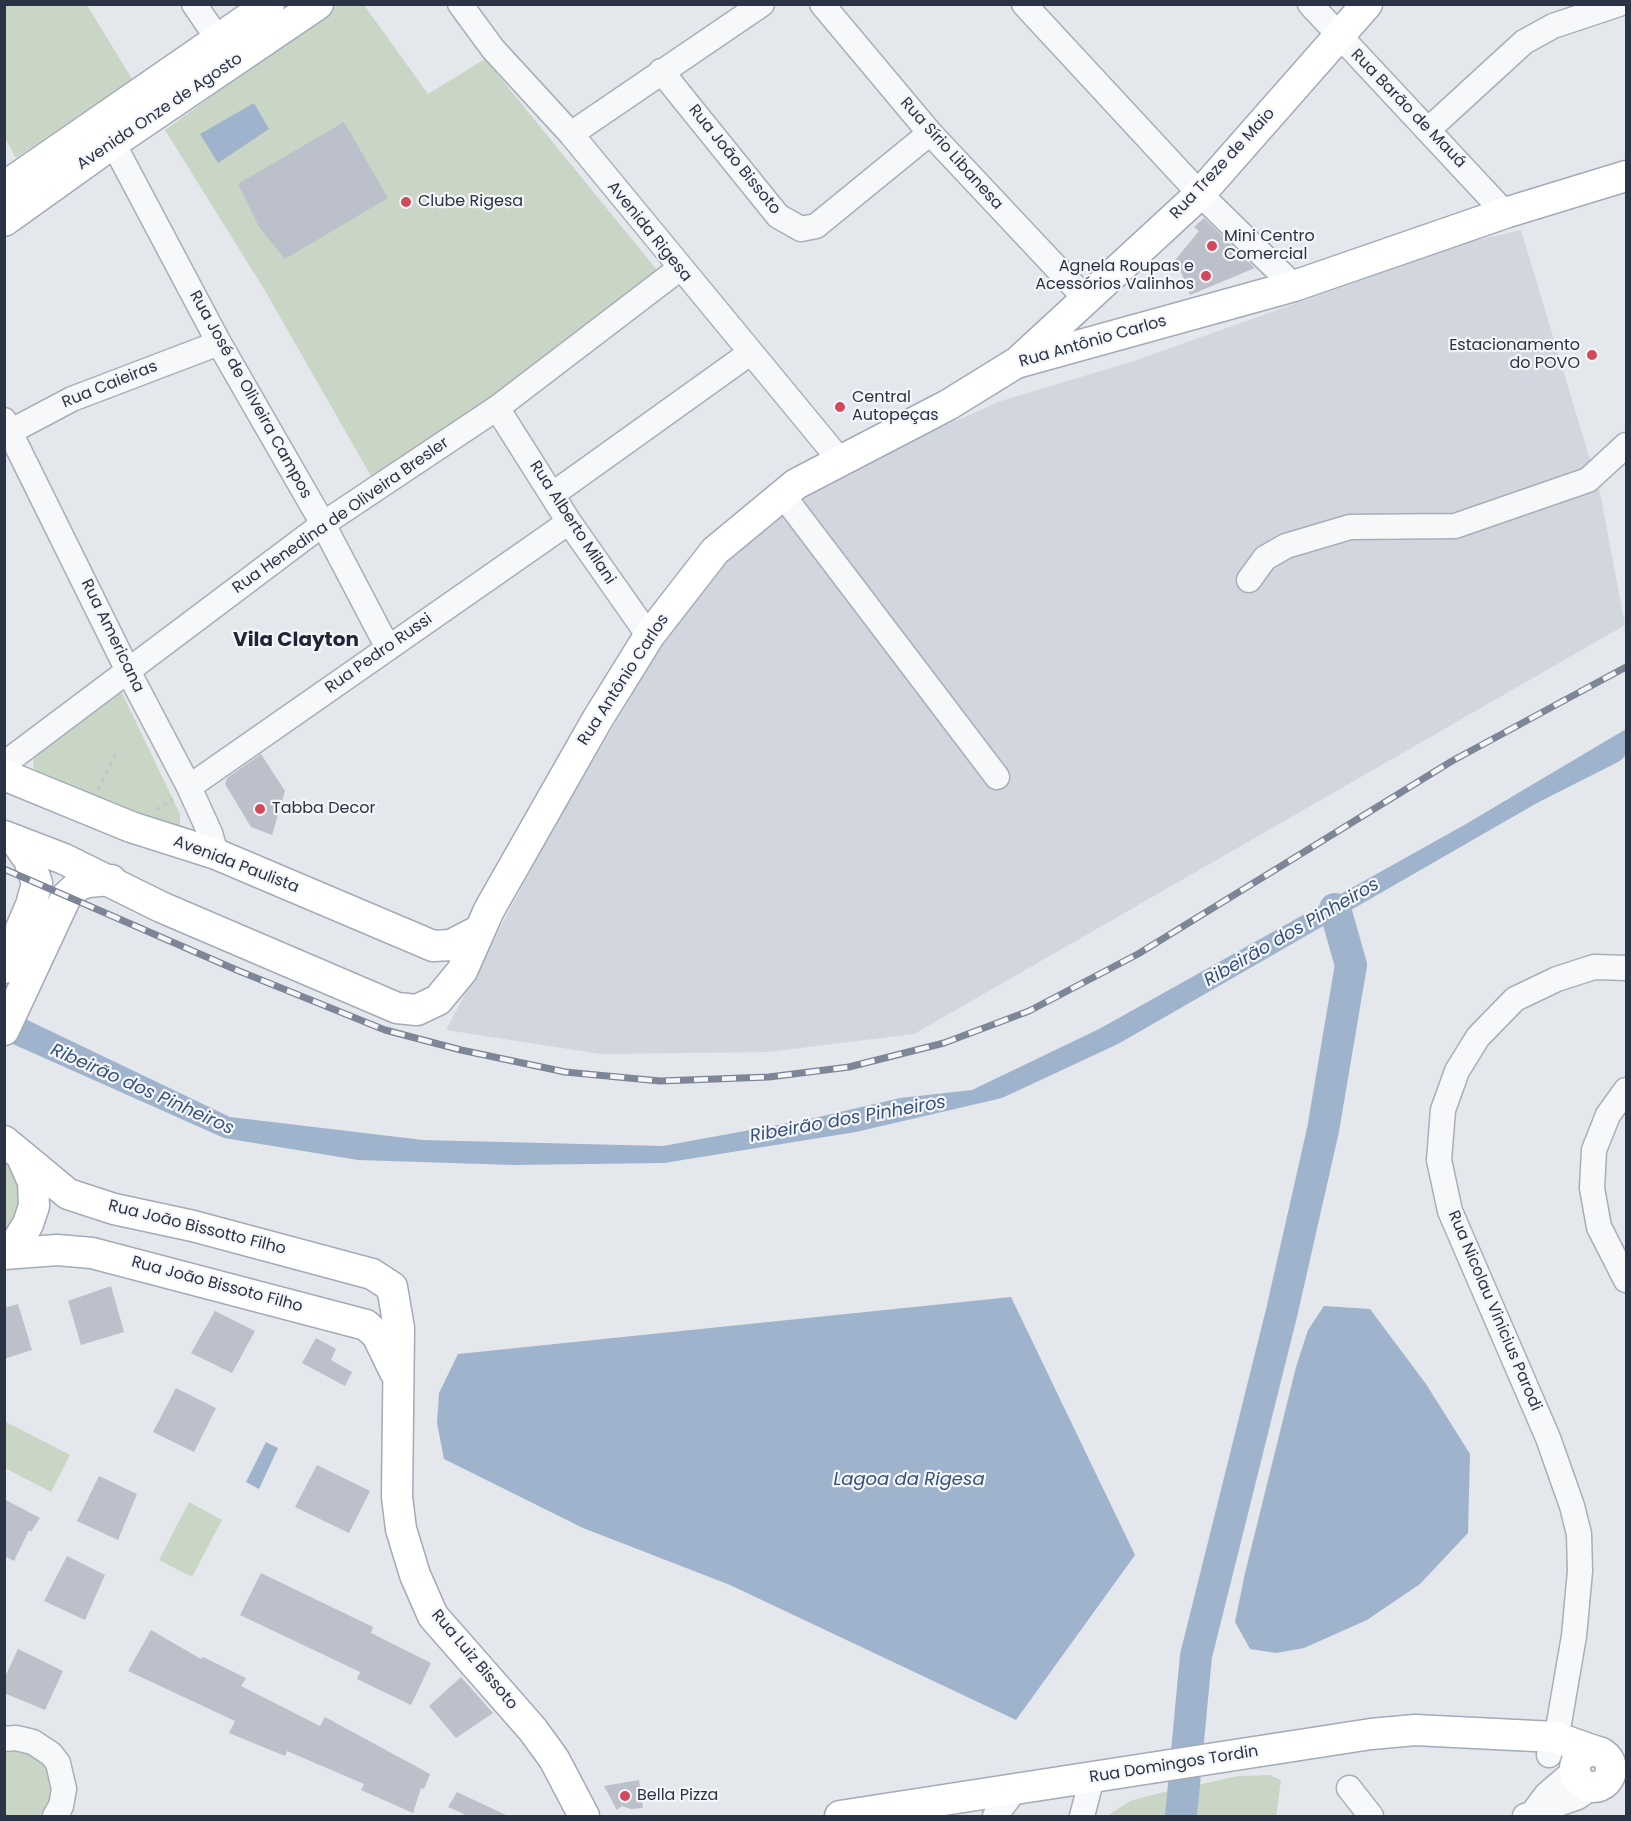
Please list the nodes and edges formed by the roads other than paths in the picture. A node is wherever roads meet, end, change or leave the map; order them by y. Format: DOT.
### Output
graph roads {
  1 [pos="194,4"];
  2 [pos="269,4"];
  3 [pos="318,4"];
  4 [pos="460,4"];
  5 [pos="762,4"];
  6 [pos="822,4"];
  7 [pos="1024,4"];
  8 [pos="1310,4"];
  9 [pos="1367,4"];
  10 [pos="1618,4"];
  11 [pos="1340,37"];
  12 [pos="218,39"];
  13 [pos="661,71"];
  14 [pos="1429,129"];
  15 [pos="930,133"];
  16 [pos="570,134"];
  17 [pos="113,143"];
  18 [pos="1626,176"];
  19 [pos="4,187"];
  20 [pos="1200,194"];
  21 [pos="1505,213"];
  22 [pos="4,221"];
  23 [pos="679,269"];
  24 [pos="1294,286"];
  25 [pos="1092,293"];
  26 [pos="1109,336"];
  27 [pos="219,343"];
  28 [pos="750,353"];
  29 [pos="1016,363"];
  30 [pos="497,408"];
  31 [pos="6,429"];
  32 [pos="1626,445"];
  33 [pos="839,459"];
  34 [pos="553,494"];
  35 [pos="782,494"];
  36 [pos="569,522"];
  37 [pos="323,524"];
  38 [pos="1249,580"];
  39 [pos="649,636"];
  40 [pos="388,648"];
  41 [pos="128,671"];
  42 [pos="4,765"];
  43 [pos="4,776"];
  44 [pos="997,777"];
  45 [pos="189,787"];
  46 [pos="10,838"];
  47 [pos="216,854"];
  48 [pos="111,880"];
  49 [pos="480,930"];
  50 [pos="433,946"];
  51 [pos="4,968"];
  52 [pos="1626,968"];
  53 [pos="417,1010"];
  54 [pos="4,1030"];
  55 [pos="1626,1090"];
  56 [pos="13,1148"];
  57 [pos="4,1249"];
  58 [pos="1620,1249"];
  59 [pos="4,1254"];
  60 [pos="384,1279"];
  61 [pos="1626,1280"];
  62 [pos="366,1325"];
  63 [pos="397,1378"];
  64 [pos="4,1740"];
  65 [pos="1590,1765"];
  66 [pos="1092,1778"];
  67 [pos="1349,1788"];
  68 [pos="996,1804"];
  69 [pos="60,1815"];
  70 [pos="1529,1815"];
  71 [pos="584,1816"];
  72 [pos="840,1816"];
  73 [pos="1082,1816"];
  74 [pos="1371,1816"];
  1 -- 12 [label="street"];
  2 -- 12 [label="main road, Avenida Onze de Agosto"];
  3 -- 17 [label="main road, Avenida Onze de Agosto"];
  4 -- 16 [label="street, Avenida Rigesa"];
  5 -- 13 [label="street"];
  6 -- 15 [label="street, Rua Sírio Libanesa"];
  7 -- 20 [label="street"];
  8 -- 11 [label="street, Rua Barão de Mauá"];
  9 -- 11 [label="main road, Rua Treze de Maio"];
  10 -- 14 [label="street"];
  11 -- 14 [label="street, Rua Barão de Mauá"];
  11 -- 20 [label="main road, Rua Treze de Maio"];
  12 -- 19 [label="main road, Avenida Onze de Agosto"];
  13 -- 15 [label="street, Rua João Bissoto"];
  13 -- 16 [label="street"];
  14 -- 21 [label="street, Rua Barão de Mauá"];
  15 -- 25 [label="street, Rua Sírio Libanesa"];
  16 -- 23 [label="street, Avenida Rigesa"];
  17 -- 22 [label="main road, Avenida Onze de Agosto"];
  17 -- 27 [label="street, Rua José de Oliveira Campos"];
  18 -- 21 [label="main road, Rua Antônio Carlos"];
  20 -- 24 [label="street"];
  20 -- 25 [label="main road, Rua Treze de Maio"];
  21 -- 24 [label="main road, Rua Antônio Carlos"];
  23 -- 28 [label="street, Avenida Rigesa"];
  23 -- 30 [label="street, Rua Henedina de Oliveira Bresler"];
  24 -- 26 [label="main road, Rua Antônio Carlos"];
  25 -- 26 [label="main road"];
  25 -- 29 [label="main road, Rua Treze de Maio"];
  26 -- 29 [label="main road, Rua Antônio Carlos"];
  27 -- 31 [label="street, Rua Caieiras"];
  27 -- 37 [label="street, Rua José de Oliveira Campos"];
  28 -- 33 [label="street, Avenida Rigesa"];
  28 -- 34 [label="street"];
  29 -- 33 [label="main road, Rua Antônio Carlos"];
  30 -- 34 [label="street, Rua Alberto Milani"];
  30 -- 37 [label="street, Rua Henedina de Oliveira Bresler"];
  31 -- 41 [label="street, Rua Americana"];
  32 -- 38 [label="street"];
  33 -- 35 [label="main road, Rua Antônio Carlos"];
  34 -- 36 [label="street, Rua Alberto Milani"];
  35 -- 39 [label="main road, Rua Antônio Carlos"];
  35 -- 44 [label="street"];
  36 -- 39 [label="street, Rua Alberto Milani"];
  36 -- 40 [label="street, Rua Pedro Russi"];
  37 -- 40 [label="street, Rua José de Oliveira Campos"];
  37 -- 41 [label="street, Rua Henedina de Oliveira Bresler"];
  39 -- 49 [label="main road, Rua Antônio Carlos"];
  40 -- 45 [label="street, Rua Pedro Russi"];
  41 -- 42 [label="street, Rua Henedina de Oliveira Bresler"];
  41 -- 45 [label="street, Rua Americana"];
  43 -- 47 [label="main road, Avenida Paulista"];
  45 -- 47 [label="street, Rua Americana"];
  46 -- 48 [label="main road"];
  46 -- 51 [label="main road"];
  47 -- 50 [label="main road, Avenida Paulista"];
  48 -- 53 [label="main road"];
  48 -- 54 [label="main road"];
  49 -- 50 [label="main road"];
  49 -- 53 [label="main road, Rua Antônio Carlos"];
  50 -- 53 [label="main road"];
  52 -- 65 [label="street, Rua Nicolau Vinicius Parodi"];
  55 -- 58 [label="street"];
  56 -- 57 [label="main road"];
  56 -- 60 [label="main road, Rua João Bissotto Filho"];
  58 -- 61 [label="street"];
  59 -- 62 [label="main road, Rua João Bissoto Filho"];
  60 -- 62 [label="main road"];
  60 -- 63 [label="main road, Rua Luiz Bissoto"];
  62 -- 63 [label="main road"];
  63 -- 71 [label="main road, Rua Luiz Bissoto"];
  64 -- 69 [label="street"];
  65 -- 66 [label="main road, Rua Domingos Tordin"];
  65 -- 70 [label="street"];
  66 -- 68 [label="main road, Rua Domingos Tordin"];
  66 -- 73 [label="street"];
  67 -- 74 [label="street"];
  68 -- 72 [label="main road, Rua Domingos Tordin"];
}
